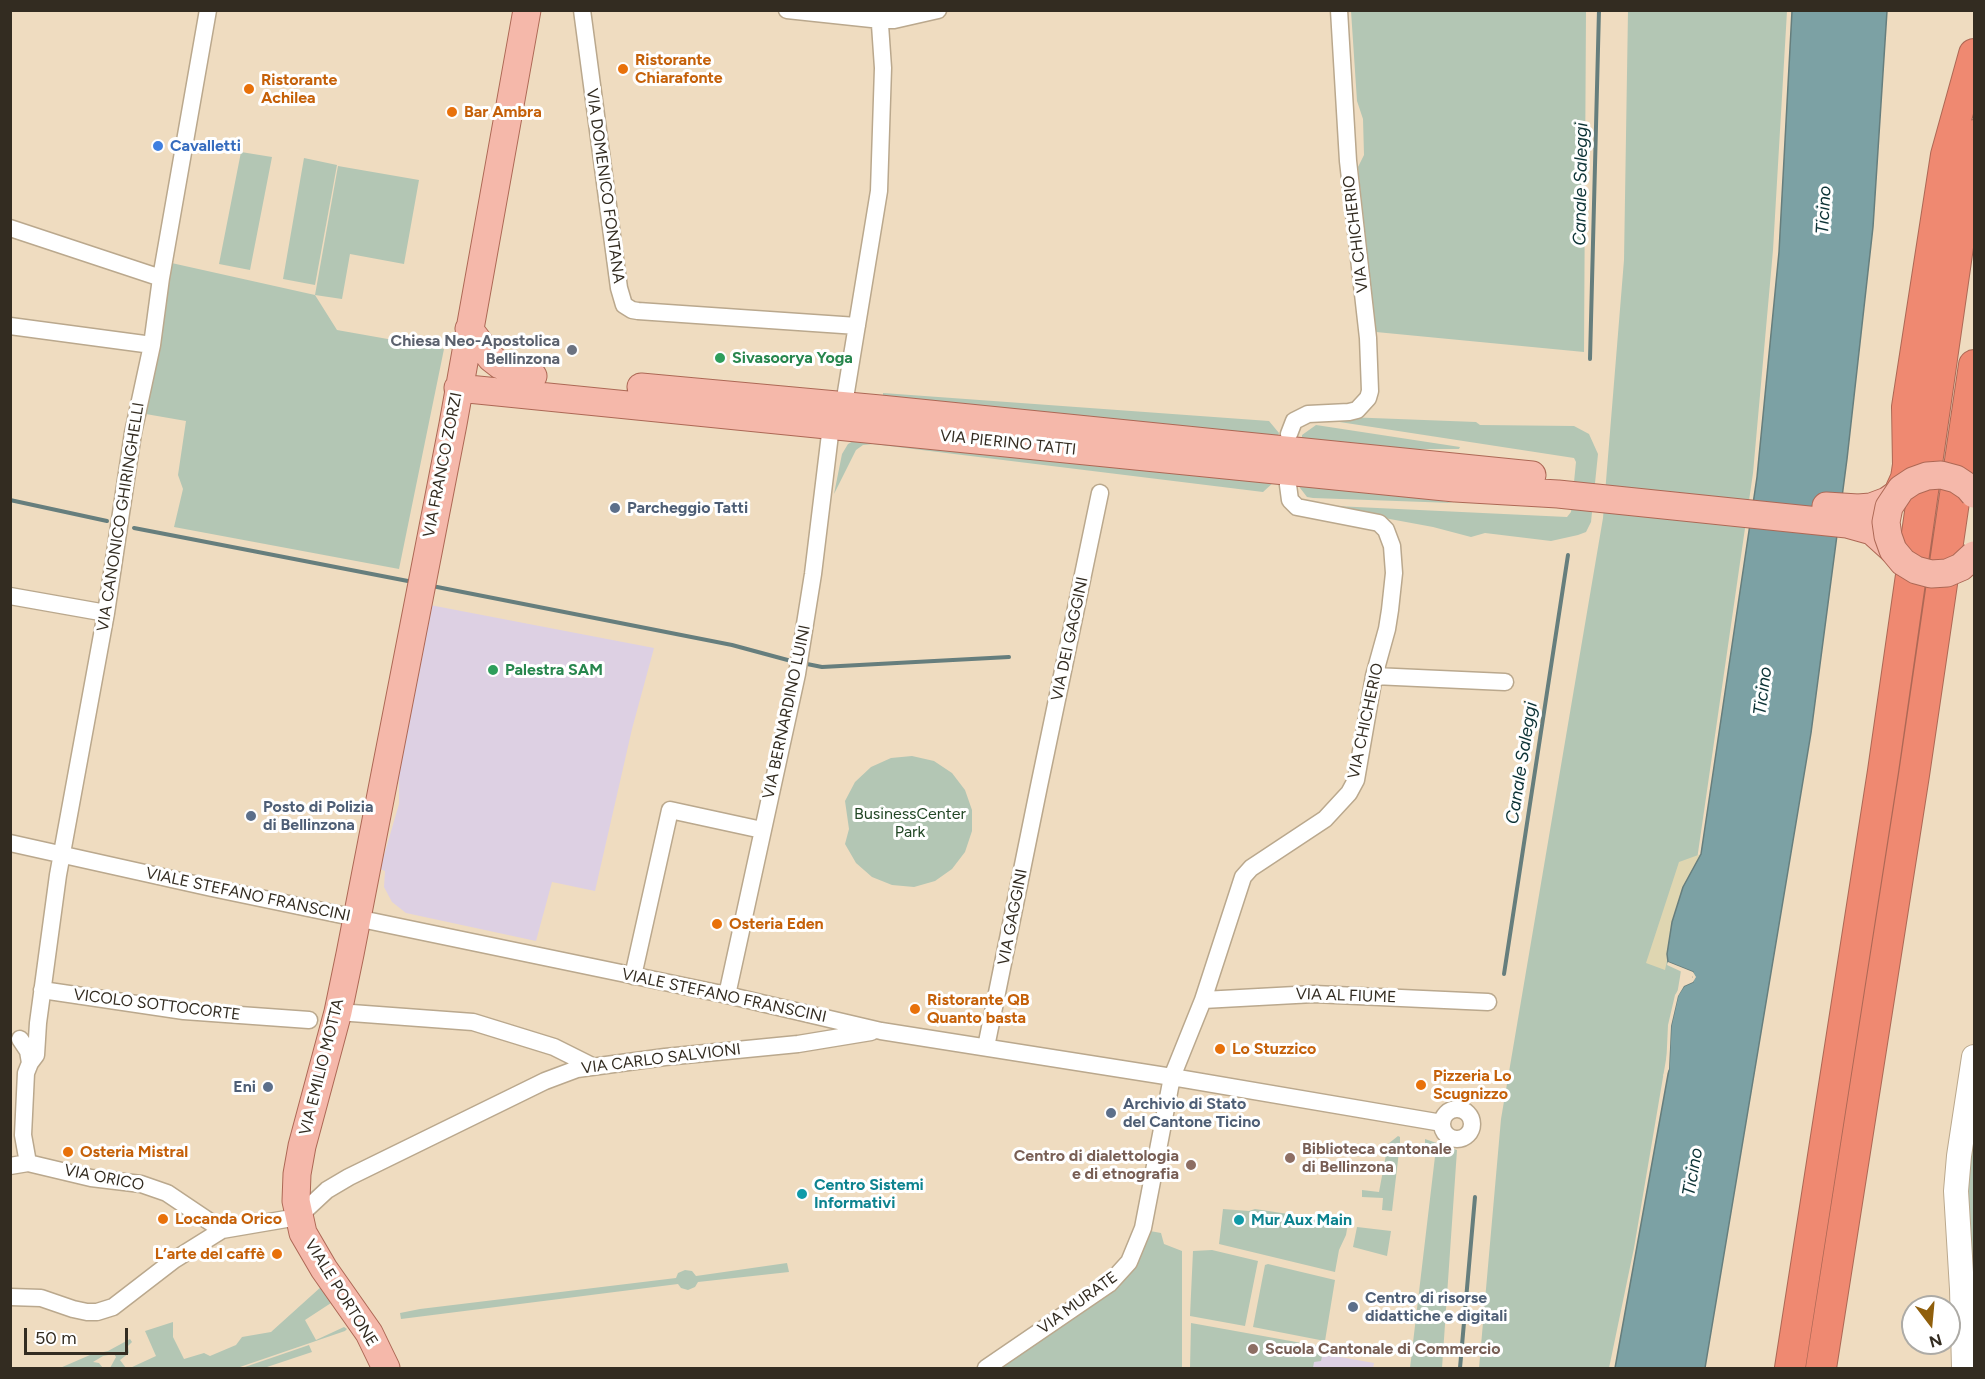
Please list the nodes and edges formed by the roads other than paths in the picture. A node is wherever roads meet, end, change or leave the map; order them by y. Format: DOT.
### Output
graph roads {
  1 [pos="208,10"];
  2 [pos="526,10"];
  3 [pos="582,10"];
  4 [pos="787,10"];
  5 [pos="938,10"];
  6 [pos="1339,10"];
  7 [pos="880,15"];
  8 [pos="1974,54"];
  9 [pos="1974,135"];
  10 [pos="10,228"];
  11 [pos="161,278"];
  12 [pos="10,326"];
  13 [pos="857,326"];
  14 [pos="469,329"];
  15 [pos="152,345"];
  16 [pos="1974,365"];
  17 [pos="533,376"];
  18 [pos="460,380"];
  19 [pos="837,407"];
  20 [pos="1289,434"];
  21 [pos="1288,485"];
  22 [pos="1559,486"];
  23 [pos="1899,492"];
  24 [pos="1101,493"];
  25 [pos="1974,494"];
  26 [pos="1893,550"];
  27 [pos="1974,556"];
  28 [pos="10,596"];
  29 [pos="106,613"];
  30 [pos="1374,676"];
  31 [pos="1505,682"];
  32 [pos="1039,786"];
  33 [pos="762,830"];
  34 [pos="10,843"];
  35 [pos="63,853"];
  36 [pos="357,918"];
  37 [pos="633,976"];
  38 [pos="42,990"];
  39 [pos="727,995"];
  40 [pos="1203,1000"];
  41 [pos="1488,1002"];
  42 [pos="338,1012"];
  43 [pos="824,1018"];
  44 [pos="309,1020"];
  45 [pos="38,1023"];
  46 [pos="881,1031"];
  47 [pos="817,1041"];
  48 [pos="986,1047"];
  49 [pos="1974,1057"];
  50 [pos="30,1063"];
  51 [pos="592,1066"];
  52 [pos="1172,1077"];
  53 [pos="1442,1123"];
  54 [pos="28,1162"];
  55 [pos="10,1166"];
  56 [pos="298,1217"];
  57 [pos="222,1230"];
  58 [pos="10,1298"];
  59 [pos="386,1368"];
  60 [pos="986,1368"];
  61 [pos="1790,1368"];
  62 [pos="1821,1368"];
  63 [pos="1964,1368"];
  1 -- 11 [label="street, VIA CANONICO GHIRINGHELLI"];
  2 -- 14 [label="main road, VIA FRANCO ZORZI"];
  3 -- 13 [label="street, VIA DOMENICO FONTANA"];
  4 -- 7 [label="street"];
  5 -- 7 [label="street"];
  6 -- 20 [label="street, VIA CHICHERIO"];
  7 -- 13 [label="street, VIA BERNARDINO LUINI"];
  8 -- 23 [label="highway"];
  9 -- 61 [label="highway"];
  10 -- 11 [label="street"];
  11 -- 15 [label="street, VIA CANONICO GHIRINGHELLI"];
  12 -- 15 [label="street"];
  13 -- 19 [label="street, VIA BERNARDINO LUINI"];
  14 -- 17 [label="main road"];
  14 -- 18 [label="main road, VIA FRANCO ZORZI"];
  15 -- 29 [label="street, VIA CANONICO GHIRINGHELLI"];
  16 -- 62 [label="highway"];
  17 -- 18 [label="main road, VIA PIERINO TATTI"];
  17 -- 19 [label="main road, VIA PIERINO TATTI"];
  18 -- 19 [label="main road, VIA PIERINO TATTI"];
  18 -- 36 [label="main road, VIA FRANCO ZORZI"];
  19 -- 22 [label="main road, VIA PIERINO TATTI"];
  19 -- 33 [label="street, VIA BERNARDINO LUINI"];
  21 -- 30 [label="street, VIA CHICHERIO"];
  22 -- 23 [label="main road"];
  22 -- 26 [label="main road"];
  23 -- 25 [label="main road, bridge"];
  23 -- 26 [label="main road, bridge"];
  24 -- 32 [label="street, VIA DEI GAGGINI"];
  26 -- 27 [label="main road, bridge"];
  28 -- 29 [label="street"];
  29 -- 35 [label="street, VIA CANONICO GHIRINGHELLI"];
  30 -- 31 [label="street"];
  30 -- 40 [label="street, VIA CHICHERIO"];
  32 -- 48 [label="street, VIA GAGGINI"];
  33 -- 37 [label="street"];
  33 -- 39 [label="street, VIA BERNARDINO LUINI"];
  34 -- 35 [label="street, VIALE STEFANO FRANSCINI"];
  35 -- 36 [label="street, VIALE STEFANO FRANSCINI"];
  35 -- 38 [label="street, VIA CANONICO GHIRINGHELLI"];
  36 -- 37 [label="street, VIALE STEFANO FRANSCINI"];
  36 -- 42 [label="main road, VIA EMILIO MOTTA"];
  37 -- 39 [label="street, VIALE STEFANO FRANSCINI"];
  38 -- 44 [label="street, VICOLO SOTTOCORTE"];
  38 -- 45 [label="street, VIA CANONICO GHIRINGHELLI"];
  39 -- 43 [label="street, VIALE STEFANO FRANSCINI"];
  40 -- 41 [label="street, VIA AL FIUME"];
  40 -- 52 [label="street, VIA CHICHERIO"];
  42 -- 51 [label="street"];
  42 -- 56 [label="main road, VIA EMILIO MOTTA"];
  43 -- 46 [label="street, VIALE STEFANO FRANSCINI"];
  43 -- 47 [label="street"];
  45 -- 50 [label="street, VIA CANONICO GHIRINGHELLI"];
  45 -- 50 [label="street"];
  46 -- 47 [label="street, VIA CARLO SALVIONI"];
  46 -- 48 [label="street, VIALE STEFANO FRANSCINI"];
  47 -- 51 [label="street, VIA CARLO SALVIONI"];
  48 -- 52 [label="street, VIALE STEFANO FRANSCINI"];
  49 -- 63 [label="street"];
  50 -- 54 [label="street, VIA CANONICO GHIRINGHELLI"];
  51 -- 56 [label="street, VIA CARLO SALVIONI"];
  52 -- 53 [label="street, VIALE STEFANO FRANSCINI"];
  52 -- 60 [label="street, VIA MURATE"];
  54 -- 55 [label="street, VIA ORICO"];
  54 -- 57 [label="street, VIA ORICO"];
  56 -- 57 [label="street"];
  56 -- 59 [label="main road, VIALE PORTONE"];
  57 -- 58 [label="street"];
}
